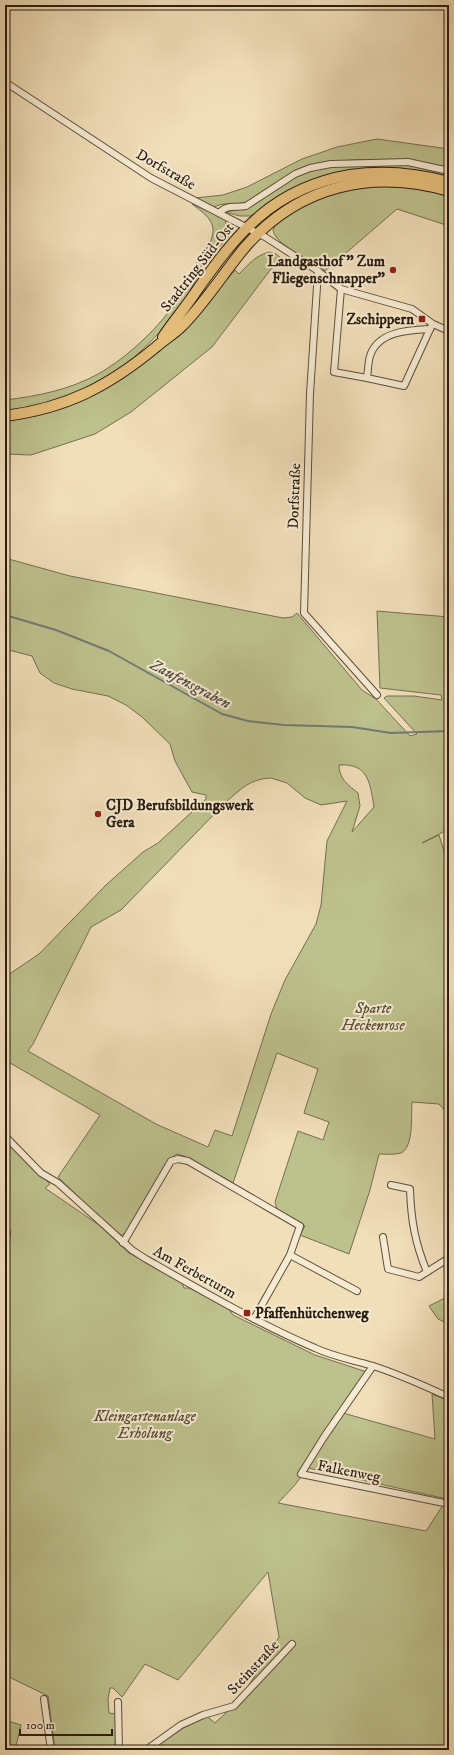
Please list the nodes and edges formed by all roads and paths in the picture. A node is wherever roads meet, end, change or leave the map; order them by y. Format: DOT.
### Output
graph roads {
  1 [pos="5,82"];
  2 [pos="449,171"];
  3 [pos="449,182"];
  4 [pos="449,190"];
  5 [pos="219,213"];
  6 [pos="247,227"];
  7 [pos="259,234"];
  8 [pos="318,271"];
  9 [pos="341,289"];
  10 [pos="432,326"];
  11 [pos="449,331"];
  12 [pos="156,347"];
  13 [pos="367,378"];
  14 [pos="5,416"];
  15 [pos="377,695"];
  16 [pos="5,1136"];
  17 [pos="391,1185"];
  18 [pos="383,1237"];
  19 [pos="123,1243"];
  20 [pos="290,1255"];
  21 [pos="449,1258"];
  22 [pos="427,1272"];
  23 [pos="357,1291"];
  24 [pos="254,1319"];
  25 [pos="373,1366"];
  26 [pos="449,1397"];
  27 [pos="449,1504"];
  28 [pos="292,1644"];
  29 [pos="44,1699"];
  30 [pos="118,1702"];
  31 [pos="51,1750"];
  32 [pos="119,1750"];
  33 [pos="146,1750"];
  1 -- 5 [label="street, Dorfstraße"];
  2 -- 5 [label="street"];
  3 -- 6 [label="main road, Stadtring Süd-Ost"];
  4 -- 7 [label="main road, Stadtring Süd-Ost"];
  5 -- 6 [label="street, Dorfstraße"];
  6 -- 7 [label="street, Dorfstraße"];
  6 -- 12 [label="main road, Stadtring Süd-Ost"];
  7 -- 8 [label="street, Dorfstraße"];
  7 -- 12 [label="main road, Stadtring Süd-Ost"];
  8 -- 9 [label="street, Dorfstraße"];
  8 -- 15 [label="street, Dorfstraße"];
  9 -- 10 [label="street, Dorfstraße"];
  9 -- 13 [label="street"];
  10 -- 11 [label="street, Dorfstraße"];
  10 -- 13 [label="street"];
  10 -- 13 [label="street"];
  12 -- 14 [label="main road, Stadtring Süd-Ost"];
  16 -- 19 [label="street, Am Ferberturm"];
  17 -- 22 [label="street"];
  18 -- 22 [label="street"];
  19 -- 20 [label="street"];
  19 -- 24 [label="street, Am Ferberturm"];
  20 -- 23 [label="street"];
  20 -- 24 [label="street"];
  21 -- 22 [label="street"];
  24 -- 25 [label="street, Am Ferberturm"];
  25 -- 26 [label="street, Am Ferberturm"];
  25 -- 27 [label="street, Falkenweg"];
  28 -- 33 [label="street, Steinstraße"];
  29 -- 31 [label="street"];
  30 -- 32 [label="street"];
}
